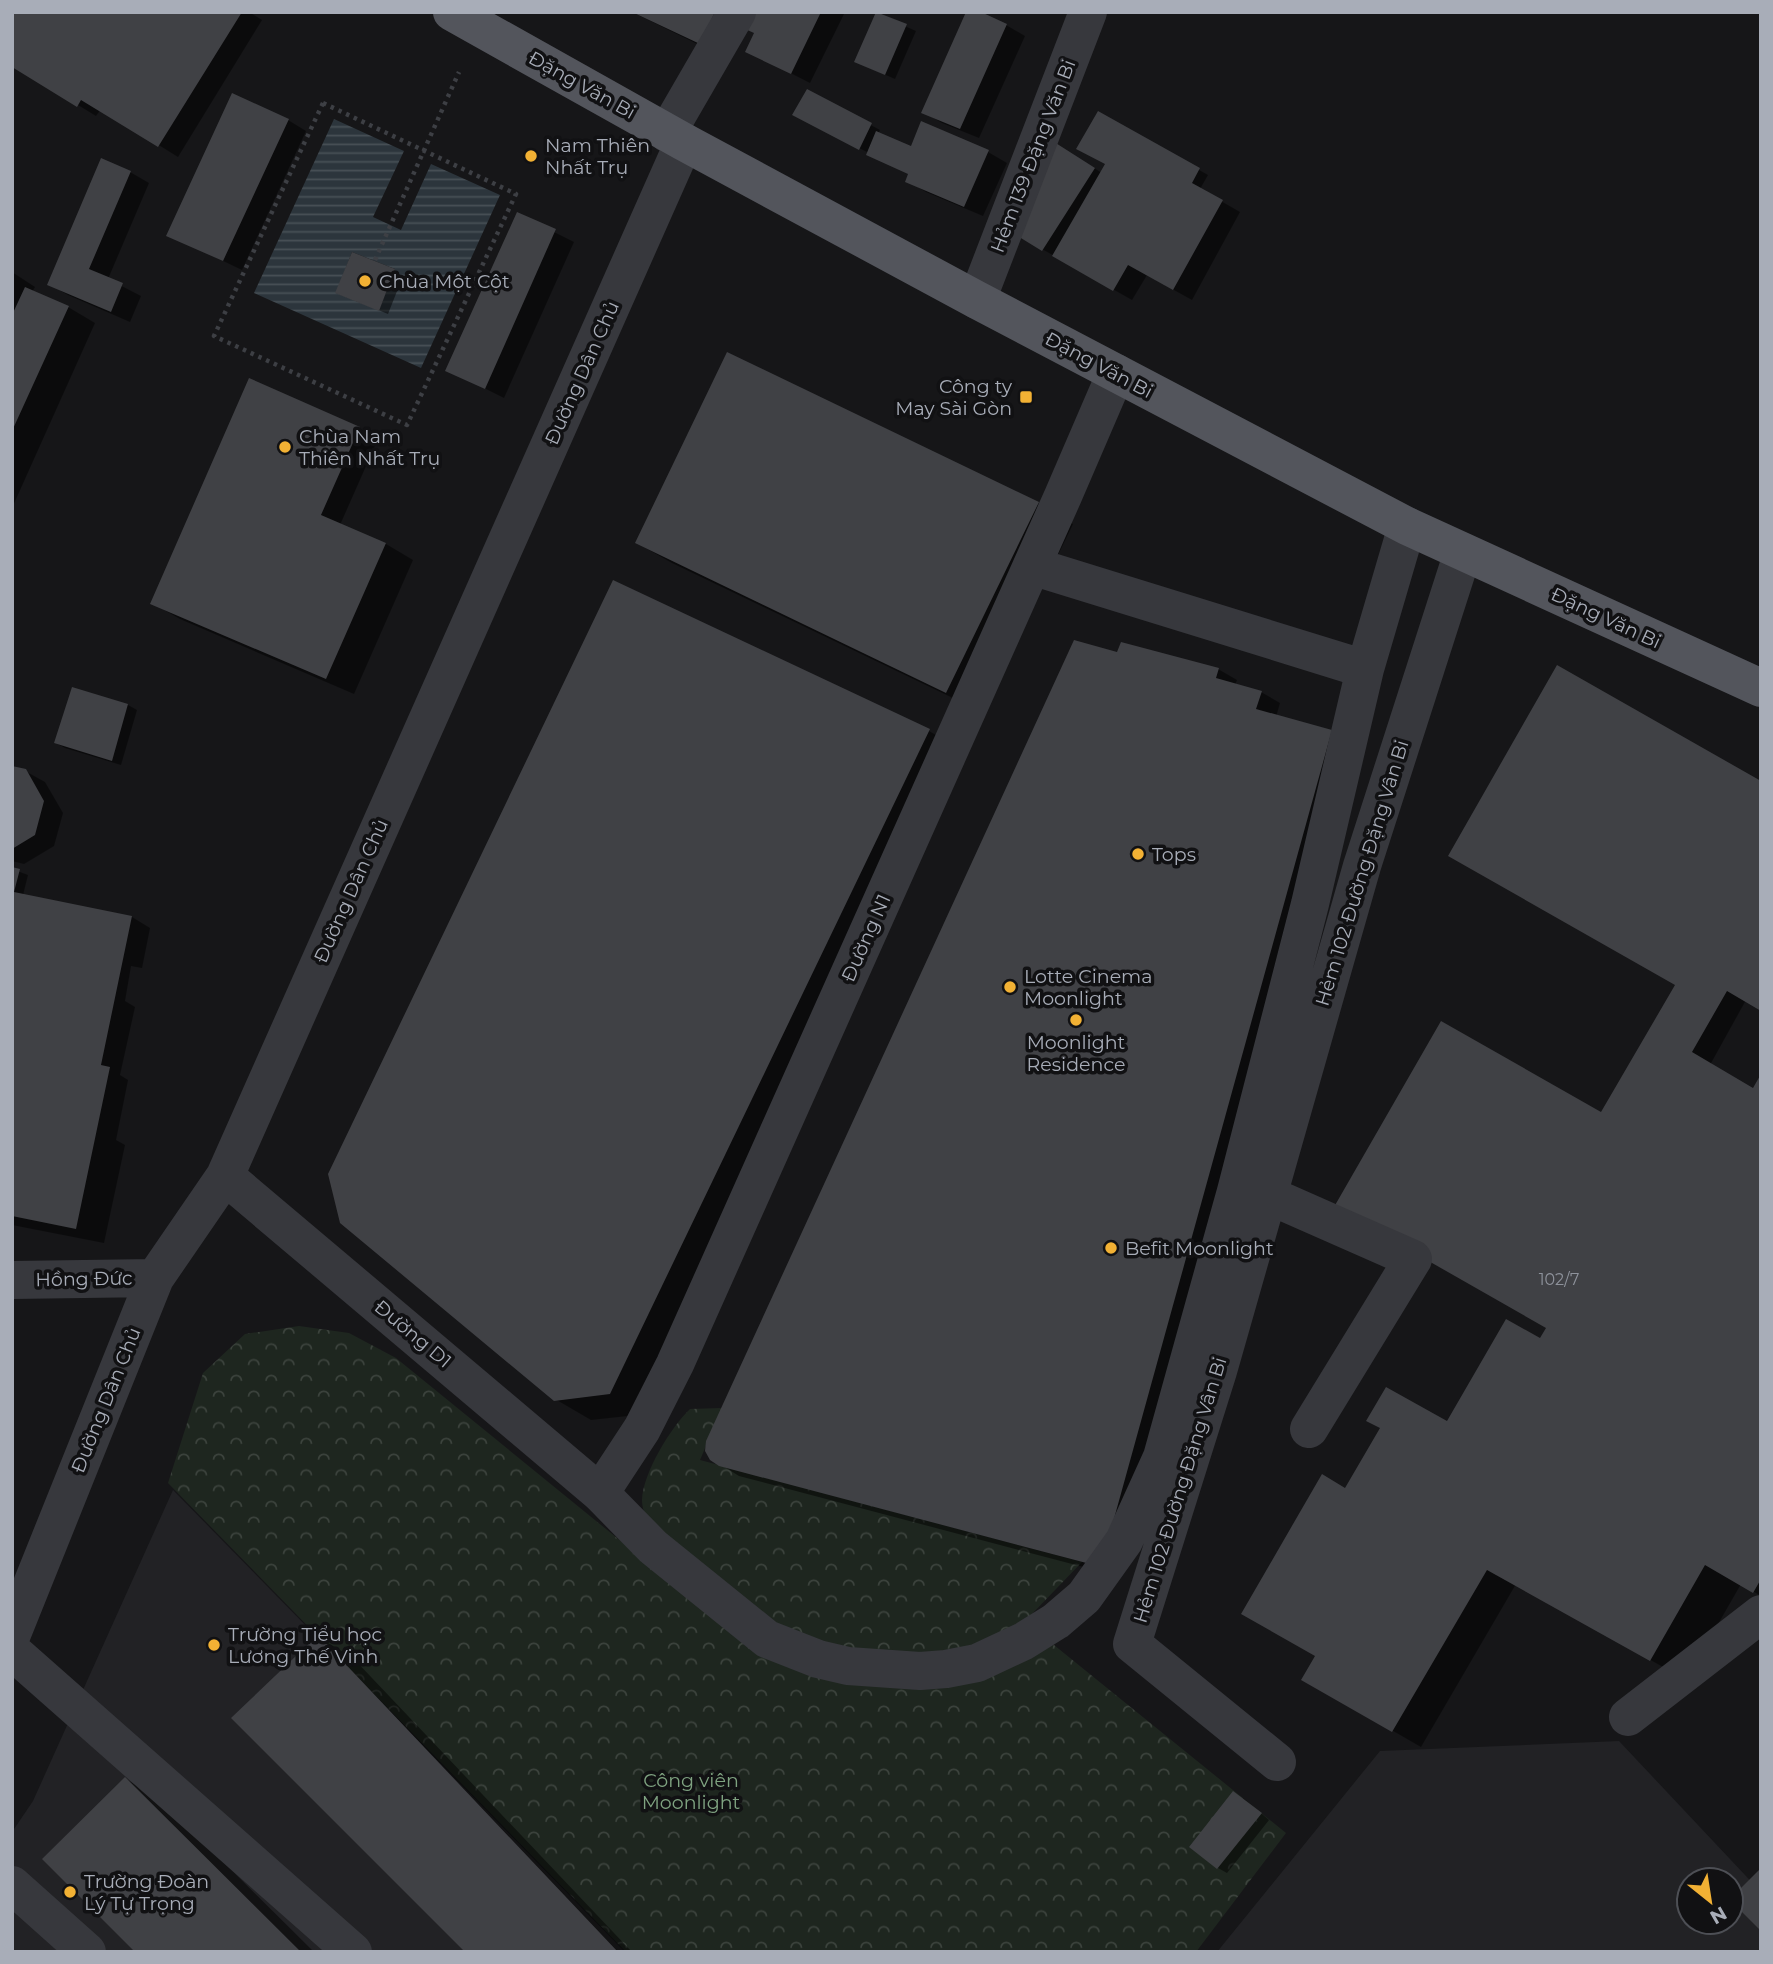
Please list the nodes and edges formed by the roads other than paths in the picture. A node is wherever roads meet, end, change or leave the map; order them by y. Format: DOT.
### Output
graph roads {
  1 [pos="737,12"];
  2 [pos="1088,12"];
  3 [pos="465,20"];
  4 [pos="676,138"];
  5 [pos="977,300"];
  6 [pos="1116,373"];
  7 [pos="1407,526"];
  8 [pos="1463,552"];
  9 [pos="1032,566"];
  10 [pos="1365,669"];
  11 [pos="1761,688"];
  12 [pos="225,1176"];
  13 [pos="1268,1195"];
  14 [pos="155,1278"];
  15 [pos="12,1280"];
  16 [pos="1309,1429"];
  17 [pos="600,1493"];
  18 [pos="1761,1614"];
  19 [pos="12,1634"];
  20 [pos="12,1651"];
  21 [pos="1628,1717"];
  22 [pos="1277,1762"];
  23 [pos="12,1885"];
  24 [pos="87,1952"];
  25 [pos="353,1952"];
  1 -- 4 [label="street, Đường Dân Chủ"];
  2 -- 5 [label="street, Hẻm 139 Đặng Văn Bi"];
  3 -- 4 [label="main road, Đặng Văn Bi"];
  4 -- 5 [label="main road, Đặng Văn Bi"];
  4 -- 12 [label="street, Đường Dân Chủ"];
  5 -- 6 [label="main road, Đặng Văn Bi"];
  6 -- 7 [label="main road, Đặng Văn Bi"];
  6 -- 9 [label="street, Đường N1"];
  7 -- 8 [label="main road, Đặng Văn Bi"];
  7 -- 10 [label="street, Đường D1"];
  8 -- 11 [label="main road, Đặng Văn Bi"];
  8 -- 13 [label="street, Hẻm 102 Đường Đặng Vân Bi"];
  9 -- 10 [label="street"];
  9 -- 17 [label="street, Đường N1"];
  10 -- 17 [label="street, Đường D1"];
  12 -- 14 [label="street, Đường Dân Chủ"];
  12 -- 17 [label="street, Đường D1"];
  13 -- 16 [label="street"];
  13 -- 22 [label="street, Hẻm 102 Đường Đặng Vân Bi"];
  14 -- 15 [label="street, Hồng Đức"];
  14 -- 19 [label="street, Đường Dân Chủ"];
  18 -- 21 [label="street"];
  20 -- 25 [label="street"];
  23 -- 24 [label="street"];
}
